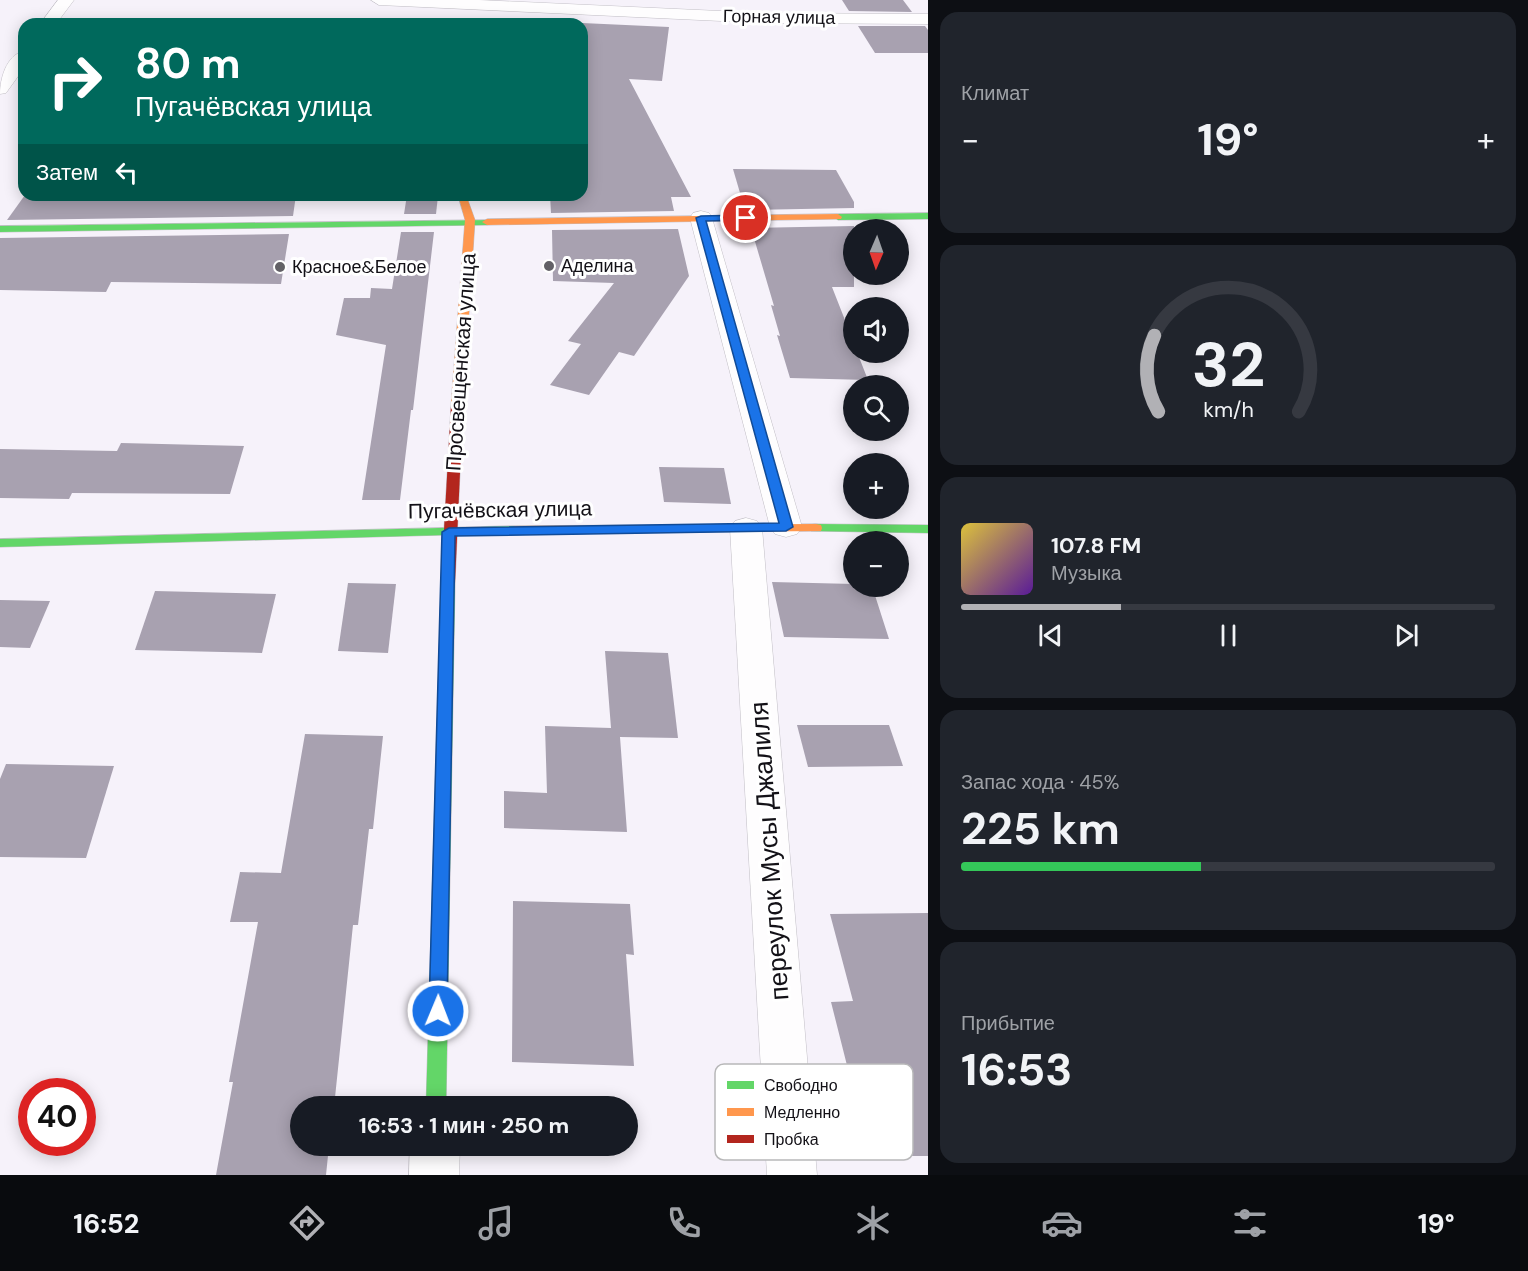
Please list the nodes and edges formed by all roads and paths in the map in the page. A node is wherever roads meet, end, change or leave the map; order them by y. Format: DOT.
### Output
graph roads {
  1 [pos="66,0"];
  2 [pos="366,0"];
  3 [pos="379,0"];
  4 [pos="374,16"];
  5 [pos="52,18"];
  6 [pos="928,19"];
  7 [pos="18,64"];
  8 [pos="0,88"];
  9 [pos="464,201"];
  10 [pos="928,216"];
  11 [pos="701,218"];
  12 [pos="470,220"];
  13 [pos="0,229"];
  14 [pos="786,527"];
  15 [pos="746,528"];
  16 [pos="928,529"];
  17 [pos="449,532"];
  18 [pos="0,543"];
  19 [pos="784,1064"];
  20 [pos="436,1096"];
  21 [pos="435,1156"];
  22 [pos="791,1160"];
  23 [pos="434,1175"];
  24 [pos="792,1175"];
  1 -- 5 [label="street"];
  2 -- 4 [label="street"];
  3 -- 6 [label="street, Горная улица"];
  7 -- 8 [label="street"];
  9 -- 12 [label="street, Просвещенская улица"];
  10 -- 11 [label="street"];
  11 -- 12 [label="street"];
  11 -- 14 [label="street"];
  12 -- 13 [label="street"];
  12 -- 17 [label="street, Просвещенская улица"];
  14 -- 15 [label="street, Пугачёвская улица"];
  14 -- 16 [label="street, Пугачёвская улица"];
  15 -- 17 [label="street, Пугачёвская улица"];
  15 -- 19 [label="street, переулок Мусы Джалиля"];
  17 -- 18 [label="street, Пугачёвская улица"];
  17 -- 20 [label="street, Просвещенская улица"];
  21 -- 23 [label="street"];
  22 -- 24 [label="street, переулок Мусы Джалиля"];
}
